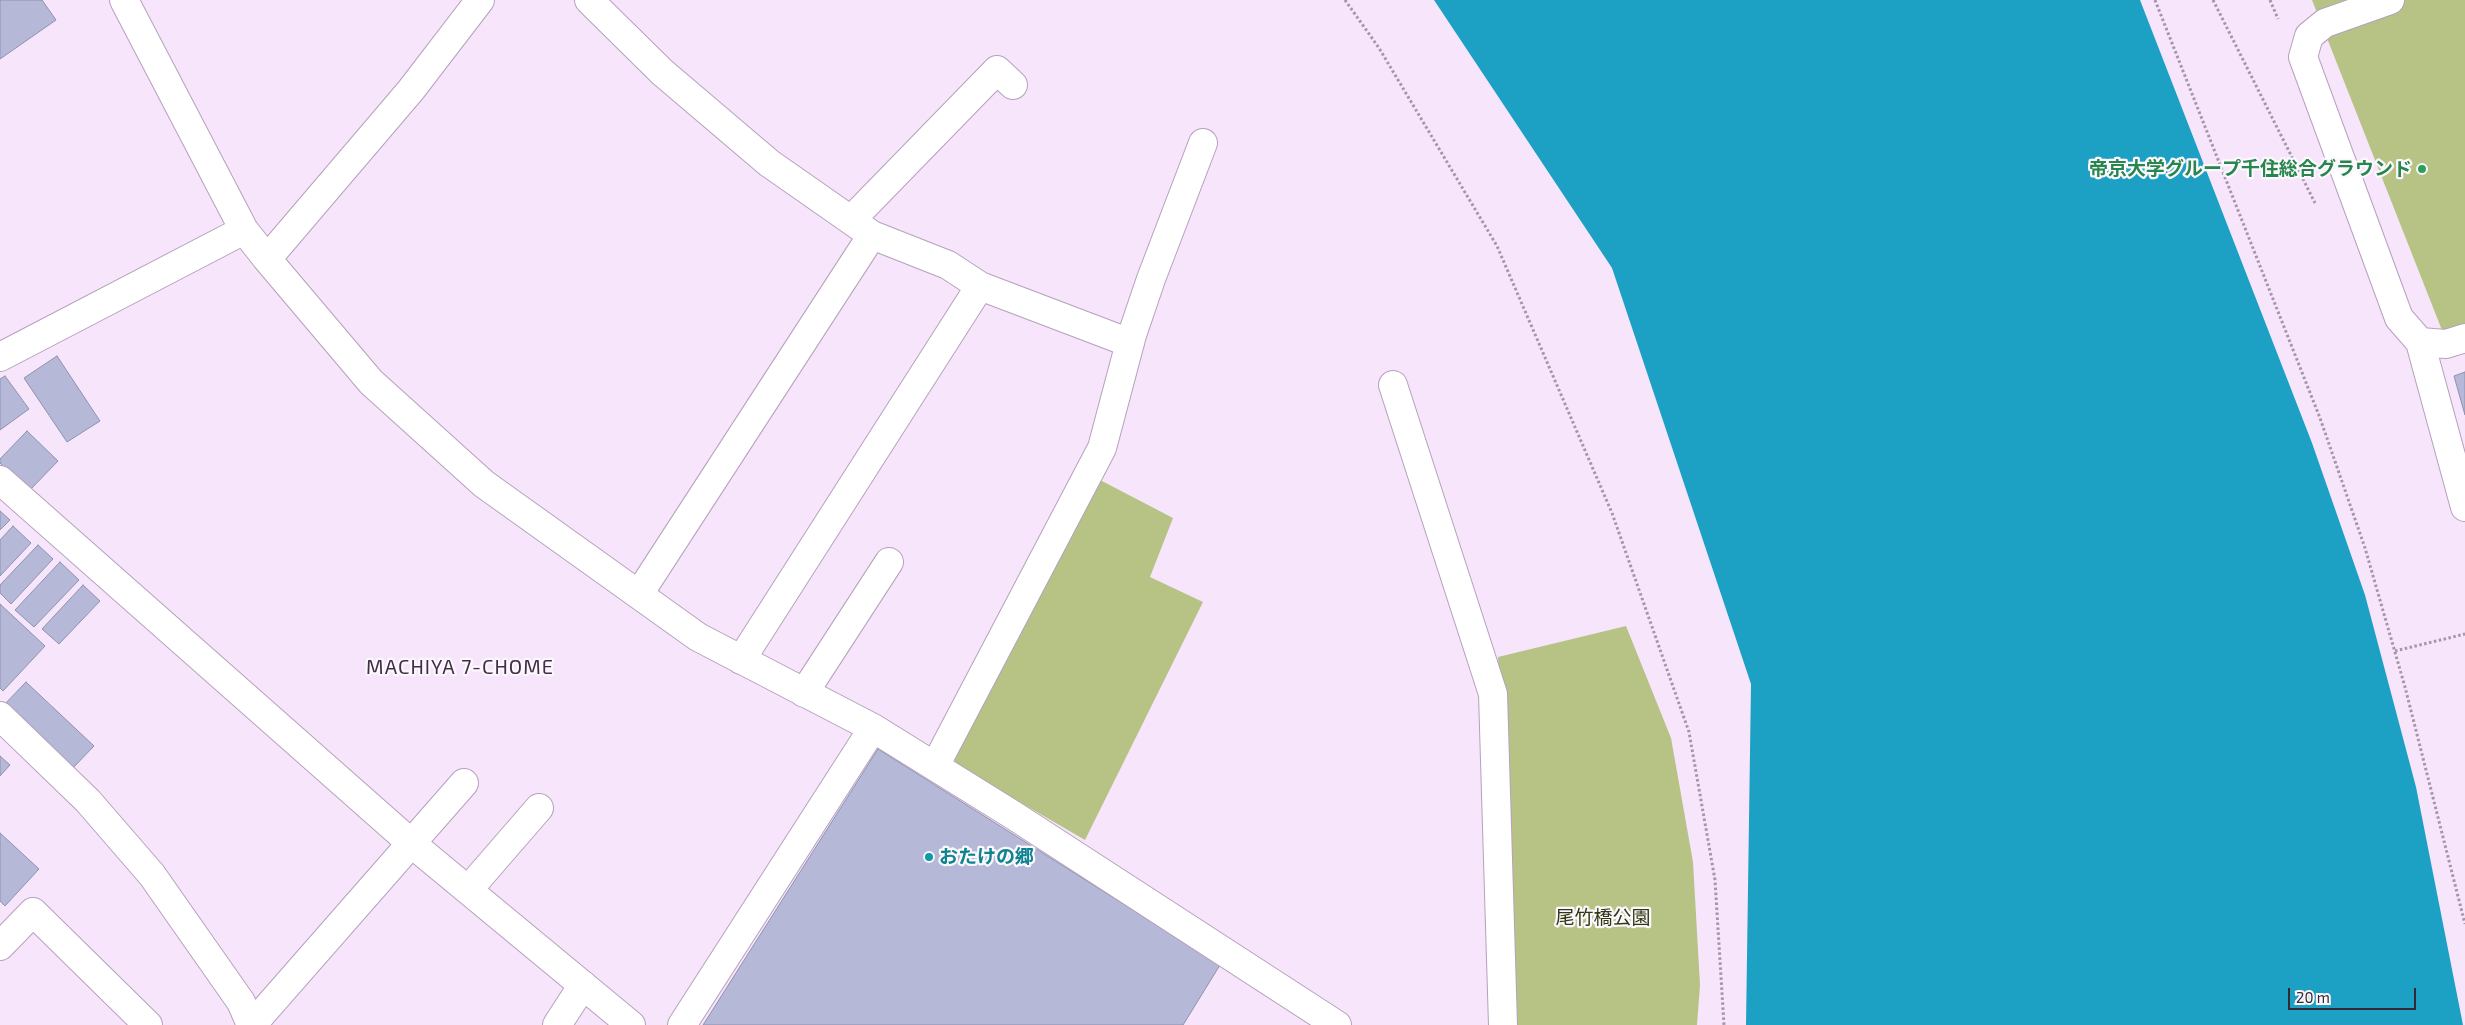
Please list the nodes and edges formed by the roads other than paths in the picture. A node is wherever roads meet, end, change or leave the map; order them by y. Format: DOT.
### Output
graph roads {
  1 [pos="124,0"];
  2 [pos="480,0"];
  3 [pos="589,0"];
  4 [pos="2390,0"];
  5 [pos="1013,85"];
  6 [pos="1204,143"];
  7 [pos="861,228"];
  8 [pos="244,230"];
  9 [pos="267,259"];
  10 [pos="980,286"];
  11 [pos="2465,338"];
  12 [pos="2420,342"];
  13 [pos="1130,343"];
  14 [pos="0,357"];
  15 [pos="1393,385"];
  16 [pos="0,480"];
  17 [pos="2465,507"];
  18 [pos="889,562"];
  19 [pos="639,594"];
  20 [pos="741,660"];
  21 [pos="804,693"];
  22 [pos="0,716"];
  23 [pos="874,728"];
  24 [pos="934,766"];
  25 [pos="464,783"];
  26 [pos="539,808"];
  27 [pos="412,843"];
  28 [pos="468,890"];
  29 [pos="0,946"];
  30 [pos="583,985"];
  31 [pos="148,1025"];
  32 [pos="252,1025"];
  33 [pos="557,1025"];
  34 [pos="631,1025"];
  35 [pos="682,1025"];
  36 [pos="1337,1025"];
  37 [pos="1503,1025"];
  1 -- 8 [label="street"];
  2 -- 9 [label="street"];
  3 -- 7 [label="street"];
  4 -- 12 [label="street"];
  5 -- 7 [label="street"];
  6 -- 13 [label="street"];
  7 -- 10 [label="street"];
  7 -- 19 [label="street"];
  8 -- 9 [label="street"];
  8 -- 14 [label="street"];
  9 -- 19 [label="street"];
  10 -- 13 [label="street"];
  10 -- 20 [label="street"];
  11 -- 12 [label="street"];
  12 -- 17 [label="street"];
  13 -- 24 [label="street"];
  15 -- 37 [label="street"];
  16 -- 27 [label="street"];
  18 -- 21 [label="street"];
  19 -- 20 [label="street"];
  20 -- 21 [label="street"];
  21 -- 23 [label="street"];
  22 -- 32 [label="street"];
  23 -- 24 [label="street"];
  23 -- 35 [label="street"];
  24 -- 36 [label="street"];
  25 -- 27 [label="street"];
  26 -- 28 [label="street"];
  27 -- 28 [label="street"];
  27 -- 32 [label="street"];
  28 -- 30 [label="street"];
  29 -- 31 [label="street"];
  30 -- 33 [label="street"];
  30 -- 34 [label="street"];
}
